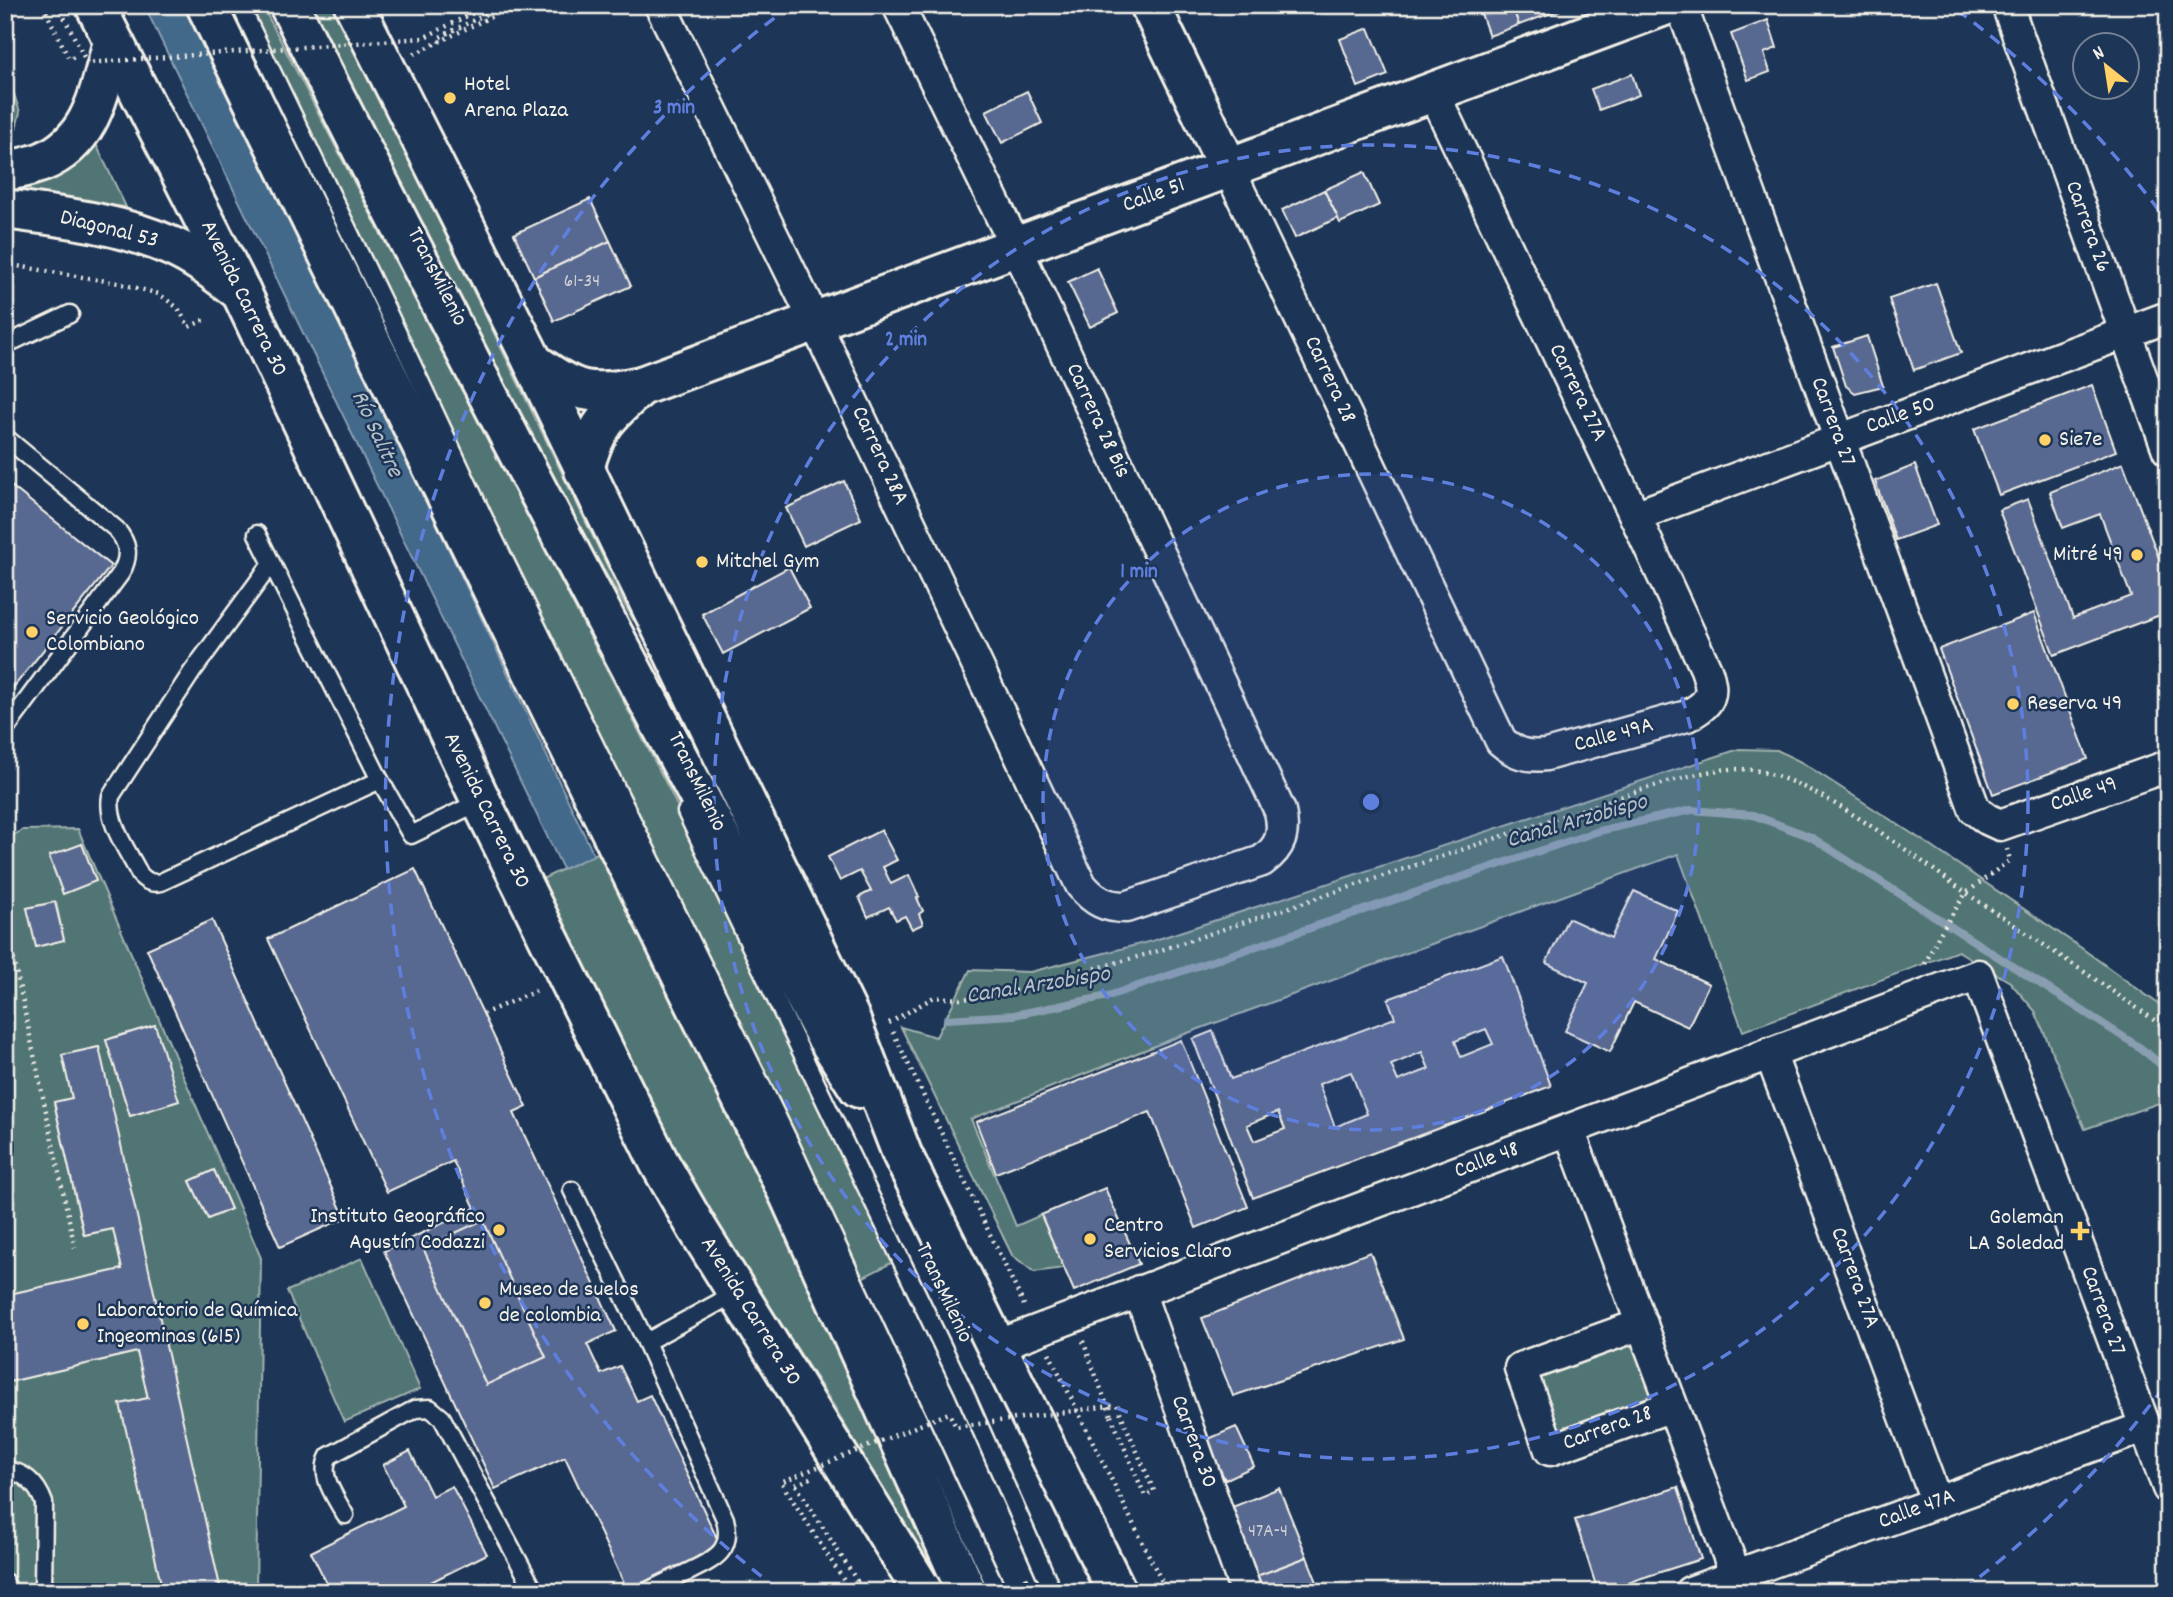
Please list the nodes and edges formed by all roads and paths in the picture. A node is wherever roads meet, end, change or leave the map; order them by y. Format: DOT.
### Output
graph roads {
  1 [pos="43,5"];
  2 [pos="58,5"];
  3 [pos="95,5"];
  4 [pos="206,5"];
  5 [pos="240,5"];
  6 [pos="355,5"];
  7 [pos="489,5"];
  8 [pos="504,5"];
  9 [pos="516,5"];
  10 [pos="660,5"];
  11 [pos="898,5"];
  12 [pos="1150,5"];
  13 [pos="1667,5"];
  14 [pos="1681,5"];
  15 [pos="2007,5"];
  16 [pos="286,17"];
  17 [pos="439,40"];
  18 [pos="113,41"];
  19 [pos="410,56"];
  20 [pos="69,59"];
  21 [pos="1433,92"];
  22 [pos="1229,169"];
  23 [pos="5,170"];
  24 [pos="5,209"];
  25 [pos="1016,247"];
  26 [pos="5,264"];
  27 [pos="241,292"];
  28 [pos="70,314"];
  29 [pos="2168,317"];
  30 [pos="204,320"];
  31 [pos="815,322"];
  32 [pos="2125,333"];
  33 [pos="5,345"];
  34 [pos="533,362"];
  35 [pos="641,386"];
  36 [pos="5,437"];
  37 [pos="1838,440"];
  38 [pos="2168,450"];
  39 [pos="584,470"];
  40 [pos="1635,516"];
  41 [pos="257,534"];
  42 [pos="271,564"];
  43 [pos="587,620"];
  44 [pos="1710,697"];
  45 [pos="5,730"];
  46 [pos="1512,751"];
  47 [pos="2168,766"];
  48 [pos="380,780"];
  49 [pos="481,801"];
  50 [pos="681,803"];
  51 [pos="2000,825"];
  52 [pos="2010,860"];
  53 [pos="1965,894"];
  54 [pos="1100,903"];
  55 [pos="5,918"];
  56 [pos="1939,934"];
  57 [pos="1978,975"];
  58 [pos="566,978"];
  59 [pos="483,1014"];
  60 [pos="889,1023"];
  61 [pos="2168,1030"];
  62 [pos="1770,1053"];
  63 [pos="1569,1130"];
  64 [pos="902,1154"];
  65 [pos="572,1190"];
  66 [pos="75,1248"];
  67 [pos="1139,1291"];
  68 [pos="738,1292"];
  69 [pos="1073,1316"];
  70 [pos="1642,1324"];
  71 [pos="646,1342"];
  72 [pos="996,1346"];
  73 [pos="1055,1364"];
  74 [pos="1672,1406"];
  75 [pos="2145,1427"];
  76 [pos="5,1470"];
  77 [pos="796,1485"];
  78 [pos="2168,1488"];
  79 [pos="1937,1503"];
  80 [pos="345,1515"];
  81 [pos="5,1582"];
  82 [pos="1739,1583"];
  83 [pos="10,1592"];
  84 [pos="43,1592"];
  85 [pos="535,1592"];
  86 [pos="646,1592"];
  87 [pos="923,1592"];
  88 [pos="967,1592"];
  89 [pos="998,1592"];
  90 [pos="1053,1592"];
  91 [pos="1117,1592"];
  92 [pos="1167,1592"];
  93 [pos="1246,1592"];
  94 [pos="1690,1592"];
  1 -- 20 [label="path"];
  2 -- 7 [label="path, bridge"];
  3 -- 18 [label="main road, Avenida Carrera 30"];
  4 -- 88 [label="main road"];
  5 -- 89 [label="lane"];
  6 -- 34 [label="main road"];
  8 -- 17 [label="path"];
  9 -- 17 [label="path"];
  10 -- 31 [label="street, Carrera 28A"];
  11 -- 25 [label="street, Carrera 28 Bis"];
  12 -- 22 [label="main road, Carrera 28"];
  13 -- 21 [label="main road, Calle 51"];
  14 -- 37 [label="street, Carrera 27"];
  15 -- 32 [label="street, Carrera 26"];
  16 -- 43 [label="lane, TransMilenio"];
  16 -- 64 [label="main road"];
  17 -- 19 [label="path"];
  18 -- 23 [label="main road"];
  18 -- 27 [label="main road, Avenida Carrera 30"];
  21 -- 22 [label="main road, Calle 51"];
  21 -- 40 [label="street, Carrera 27A"];
  22 -- 25 [label="main road, Calle 51"];
  22 -- 46 [label="street, Carrera 28"];
  24 -- 27 [label="main road, Diagonal 53"];
  25 -- 31 [label="main road, Calle 51"];
  25 -- 54 [label="street, Carrera 28 Bis"];
  26 -- 30 [label="path"];
  27 -- 49 [label="main road, Avenida Carrera 30"];
  28 -- 33 [label="lane"];
  29 -- 32 [label="street, Calle 50"];
  31 -- 35 [label="main road, Calle 51"];
  31 -- 54 [label="street, Carrera 28A"];
  32 -- 37 [label="street, Calle 50"];
  32 -- 38 [label="street, Carrera 26"];
  34 -- 35 [label="main road, Calle 51"];
  34 -- 39 [label="main road"];
  35 -- 39 [label="main road, Calle 51"];
  36 -- 45 [label="lane"];
  37 -- 40 [label="street, Calle 50"];
  37 -- 51 [label="street, Carrera 27"];
  39 -- 64 [label="main road"];
  40 -- 44 [label="street, Carrera 27A"];
  41 -- 42 [label="lane"];
  42 -- 48 [label="lane"];
  42 -- 48 [label="lane"];
  44 -- 46 [label="street, Calle 49A"];
  47 -- 51 [label="street, Calle 49"];
  48 -- 49 [label="lane"];
  49 -- 58 [label="main road, Avenida Carrera 30"];
  50 -- 90 [label="lane, TransMilenio"];
  52 -- 53 [label="path"];
  53 -- 56 [label="path"];
  53 -- 60 [label="path"];
  53 -- 61 [label="path"];
  55 -- 66 [label="path"];
  57 -- 62 [label="street, Calle 48"];
  57 -- 75 [label="street, Carrera 27"];
  58 -- 59 [label="path"];
  58 -- 68 [label="main road, Avenida Carrera 30"];
  62 -- 63 [label="street, Calle 48"];
  62 -- 79 [label="street, Carrera 27A"];
  63 -- 67 [label="street, Calle 48"];
  63 -- 70 [label="street, Carrera 28"];
  64 -- 72 [label="main road"];
  65 -- 71 [label="lane"];
  67 -- 69 [label="street, Calle 48"];
  67 -- 93 [label="street, Carrera 30"];
  68 -- 71 [label="lane"];
  68 -- 87 [label="main road, Avenida Carrera 30"];
  69 -- 72 [label="street, Calle 48"];
  69 -- 77 [label="path, bridge"];
  70 -- 74 [label="street, Carrera 28"];
  70 -- 74 [label="street, Carrera 28"];
  71 -- 86 [label="lane"];
  72 -- 91 [label="main road"];
  73 -- 92 [label="path"];
  74 -- 82 [label="street, Carrera 28"];
  75 -- 78 [label="street, Carrera 27"];
  75 -- 79 [label="street, Calle 47A"];
  76 -- 84 [label="lane"];
  79 -- 82 [label="street, Calle 47A"];
  80 -- 85 [label="lane"];
  81 -- 83 [label="lane"];
  82 -- 94 [label="street, Calle 47A"];
}
